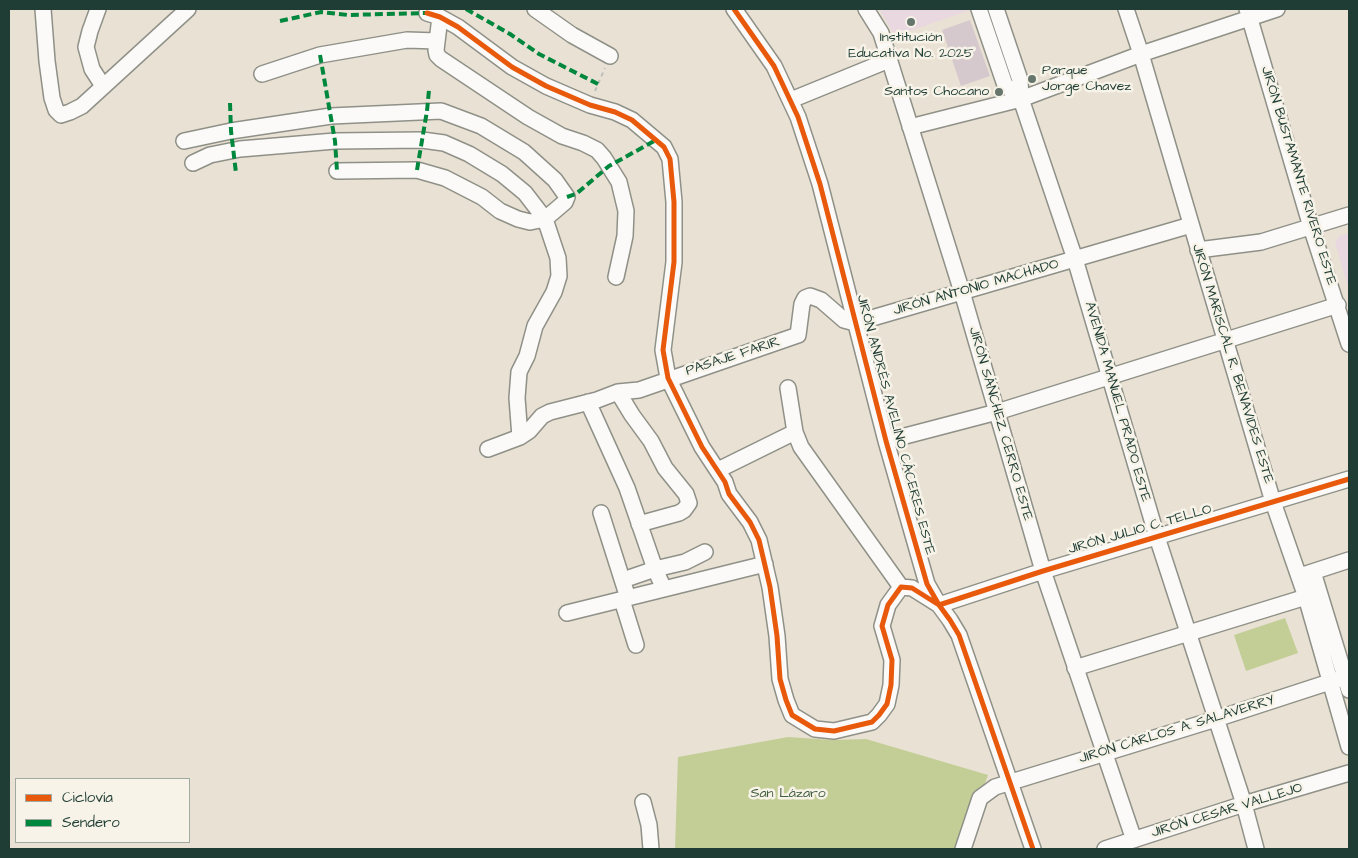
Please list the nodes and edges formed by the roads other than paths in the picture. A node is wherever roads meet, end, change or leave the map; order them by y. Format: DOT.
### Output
graph roads {
  1 [pos="43,9"];
  2 [pos="98,9"];
  3 [pos="188,9"];
  4 [pos="535,9"];
  5 [pos="734,9"];
  6 [pos="866,9"];
  7 [pos="979,9"];
  8 [pos="996,9"];
  9 [pos="1126,9"];
  10 [pos="1277,9"];
  11 [pos="1249,13"];
  12 [pos="437,41"];
  13 [pos="1141,54"];
  14 [pos="610,56"];
  15 [pos="889,60"];
  16 [pos="262,74"];
  17 [pos="103,86"];
  18 [pos="1021,99"];
  19 [pos="791,100"];
  20 [pos="910,127"];
  21 [pos="184,141"];
  22 [pos="193,163"];
  23 [pos="337,171"];
  24 [pos="1349,215"];
  25 [pos="546,219"];
  26 [pos="1191,225"];
  27 [pos="1311,227"];
  28 [pos="1198,250"];
  29 [pos="1075,259"];
  30 [pos="616,278"];
  31 [pos="962,292"];
  32 [pos="1338,305"];
  33 [pos="855,323"];
  34 [pos="1224,341"];
  35 [pos="1349,344"];
  36 [pos="1110,377"];
  37 [pos="668,378"];
  38 [pos="788,388"];
  39 [pos="618,392"];
  40 [pos="588,402"];
  41 [pos="997,412"];
  42 [pos="795,432"];
  43 [pos="520,437"];
  44 [pos="886,440"];
  45 [pos="488,449"];
  46 [pos="718,470"];
  47 [pos="1349,479"];
  48 [pos="1273,502"];
  49 [pos="601,513"];
  50 [pos="639,524"];
  51 [pos="1157,537"];
  52 [pos="705,552"];
  53 [pos="1349,560"];
  54 [pos="765,564"];
  55 [pos="655,569"];
  56 [pos="1043,571"];
  57 [pos="1306,574"];
  58 [pos="623,580"];
  59 [pos="901,587"];
  60 [pos="664,589"];
  61 [pos="1306,598"];
  62 [pos="625,599"];
  63 [pos="939,605"];
  64 [pos="567,613"];
  65 [pos="1188,633"];
  66 [pos="636,645"];
  67 [pos="1075,668"];
  68 [pos="1329,682"];
  69 [pos="1347,683"];
  70 [pos="1216,719"];
  71 [pos="1349,747"];
  72 [pos="1104,754"];
  73 [pos="1349,773"];
  74 [pos="1008,783"];
  75 [pos="643,802"];
  76 [pos="1244,804"];
  77 [pos="1134,840"];
  78 [pos="651,849"];
  79 [pos="963,849"];
  80 [pos="1033,849"];
  81 [pos="1105,849"];
  82 [pos="1256,849"];
  1 -- 17 [label="street"];
  2 -- 17 [label="street"];
  3 -- 17 [label="street"];
  4 -- 14 [label="street"];
  5 -- 19 [label="street, JIRÓN ANDRÉS AVELINO CÁCERES ESTE"];
  6 -- 15 [label="street, JIRÓN SÁNCHEZ CERRO ESTE"];
  7 -- 18 [label="street, AVENIDA MANUEL PRADO ESTE"];
  8 -- 18 [label="street, AVENIDA MANUEL PRADO ESTE"];
  9 -- 13 [label="street, JIRÓN MARISCAL R. BENAVIDES ESTE"];
  10 -- 11 [label="street"];
  11 -- 13 [label="street"];
  11 -- 27 [label="street, JIRÓN BUSTAMANTE RIVERO ESTE"];
  12 -- 16 [label="street"];
  12 -- 30 [label="street"];
  12 -- 37 [label="street"];
  13 -- 18 [label="street"];
  13 -- 26 [label="street, JIRÓN MARISCAL R. BENAVIDES ESTE"];
  15 -- 19 [label="street"];
  15 -- 20 [label="street, JIRÓN SÁNCHEZ CERRO ESTE"];
  18 -- 20 [label="street"];
  18 -- 29 [label="street, AVENIDA MANUEL PRADO ESTE"];
  19 -- 33 [label="street, JIRÓN ANDRÉS AVELINO CÁCERES ESTE"];
  20 -- 31 [label="street, JIRÓN SÁNCHEZ CERRO ESTE"];
  21 -- 25 [label="street"];
  22 -- 25 [label="street"];
  23 -- 25 [label="street"];
  24 -- 27 [label="street"];
  25 -- 43 [label="street"];
  26 -- 28 [label="street, JIRÓN MARISCAL R. BENAVIDES ESTE"];
  26 -- 29 [label="street, JIRÓN ANTONIO MACHADO"];
  27 -- 28 [label="street"];
  27 -- 32 [label="street, JIRÓN BUSTAMANTE RIVERO ESTE"];
  28 -- 34 [label="street, JIRÓN MARISCAL R. BENAVIDES ESTE"];
  29 -- 31 [label="street, JIRÓN ANTONIO MACHADO"];
  29 -- 36 [label="street, AVENIDA MANUEL PRADO ESTE"];
  31 -- 33 [label="street, JIRÓN ANTONIO MACHADO"];
  31 -- 41 [label="street, JIRÓN SÁNCHEZ CERRO ESTE"];
  32 -- 34 [label="street"];
  32 -- 35 [label="street, JIRÓN BUSTAMANTE RIVERO ESTE"];
  33 -- 37 [label="street, PASAJE FARIR"];
  33 -- 44 [label="street, JIRÓN ANDRÉS AVELINO CÁCERES ESTE"];
  34 -- 36 [label="street"];
  34 -- 48 [label="street, JIRÓN MARISCAL R. BENAVIDES ESTE"];
  36 -- 41 [label="street"];
  36 -- 51 [label="street, AVENIDA MANUEL PRADO ESTE"];
  37 -- 39 [label="street, PASAJE FARIR"];
  37 -- 46 [label="street"];
  38 -- 42 [label="street"];
  39 -- 40 [label="street, PASAJE FARIR"];
  39 -- 50 [label="street"];
  40 -- 43 [label="street, PASAJE FARIR"];
  40 -- 50 [label="street"];
  41 -- 44 [label="street"];
  41 -- 56 [label="street, JIRÓN SÁNCHEZ CERRO ESTE"];
  42 -- 46 [label="street"];
  42 -- 59 [label="street"];
  43 -- 45 [label="street"];
  44 -- 63 [label="street, JIRÓN ANDRÉS AVELINO CÁCERES ESTE"];
  46 -- 54 [label="street"];
  47 -- 48 [label="street, JIRÓN JULIO C. TELLO"];
  48 -- 51 [label="street, JIRÓN JULIO C. TELLO"];
  48 -- 57 [label="street, JIRÓN MARISCAL R. BENAVIDES ESTE"];
  49 -- 58 [label="street"];
  50 -- 55 [label="street"];
  51 -- 56 [label="street, JIRÓN JULIO C. TELLO"];
  51 -- 65 [label="street, AVENIDA MANUEL PRADO ESTE"];
  52 -- 55 [label="street"];
  53 -- 57 [label="street"];
  54 -- 59 [label="street"];
  54 -- 60 [label="street"];
  55 -- 58 [label="street"];
  55 -- 60 [label="street"];
  56 -- 63 [label="street, JIRÓN JULIO C. TELLO"];
  56 -- 67 [label="street, JIRÓN SÁNCHEZ CERRO ESTE"];
  57 -- 61 [label="street, JIRÓN MARISCAL R. BENAVIDES ESTE"];
  57 -- 69 [label="street"];
  58 -- 62 [label="street"];
  59 -- 63 [label="street"];
  60 -- 62 [label="street"];
  61 -- 65 [label="street"];
  61 -- 68 [label="street, JIRÓN MARISCAL R. BENAVIDES ESTE"];
  62 -- 64 [label="street"];
  62 -- 66 [label="street"];
  63 -- 74 [label="street, JIRÓN ANDRÉS AVELINO CÁCERES ESTE"];
  65 -- 67 [label="street"];
  65 -- 70 [label="street, AVENIDA MANUEL PRADO ESTE"];
  67 -- 72 [label="street, JIRÓN SÁNCHEZ CERRO ESTE"];
  68 -- 69 [label="street, JIRÓN CARLOS A. SALAVERRY"];
  68 -- 70 [label="street, JIRÓN CARLOS A. SALAVERRY"];
  68 -- 71 [label="street, JIRÓN MARISCAL R. BENAVIDES ESTE"];
  70 -- 72 [label="street, JIRÓN CARLOS A. SALAVERRY"];
  70 -- 76 [label="street, AVENIDA MANUEL PRADO ESTE"];
  72 -- 74 [label="street, JIRÓN CARLOS A. SALAVERRY"];
  72 -- 77 [label="street, JIRÓN SÁNCHEZ CERRO ESTE"];
  73 -- 76 [label="street, JIRÓN CESAR VALLEJO"];
  74 -- 79 [label="street, JIRÓN CARLOS A. SALAVERRY"];
  74 -- 80 [label="street, JIRÓN ANDRÉS AVELINO CÁCERES ESTE"];
  75 -- 78 [label="street"];
  76 -- 77 [label="street, JIRÓN CESAR VALLEJO"];
  76 -- 82 [label="street, AVENIDA MANUEL PRADO ESTE"];
  77 -- 81 [label="street, JIRÓN CESAR VALLEJO"];
}
